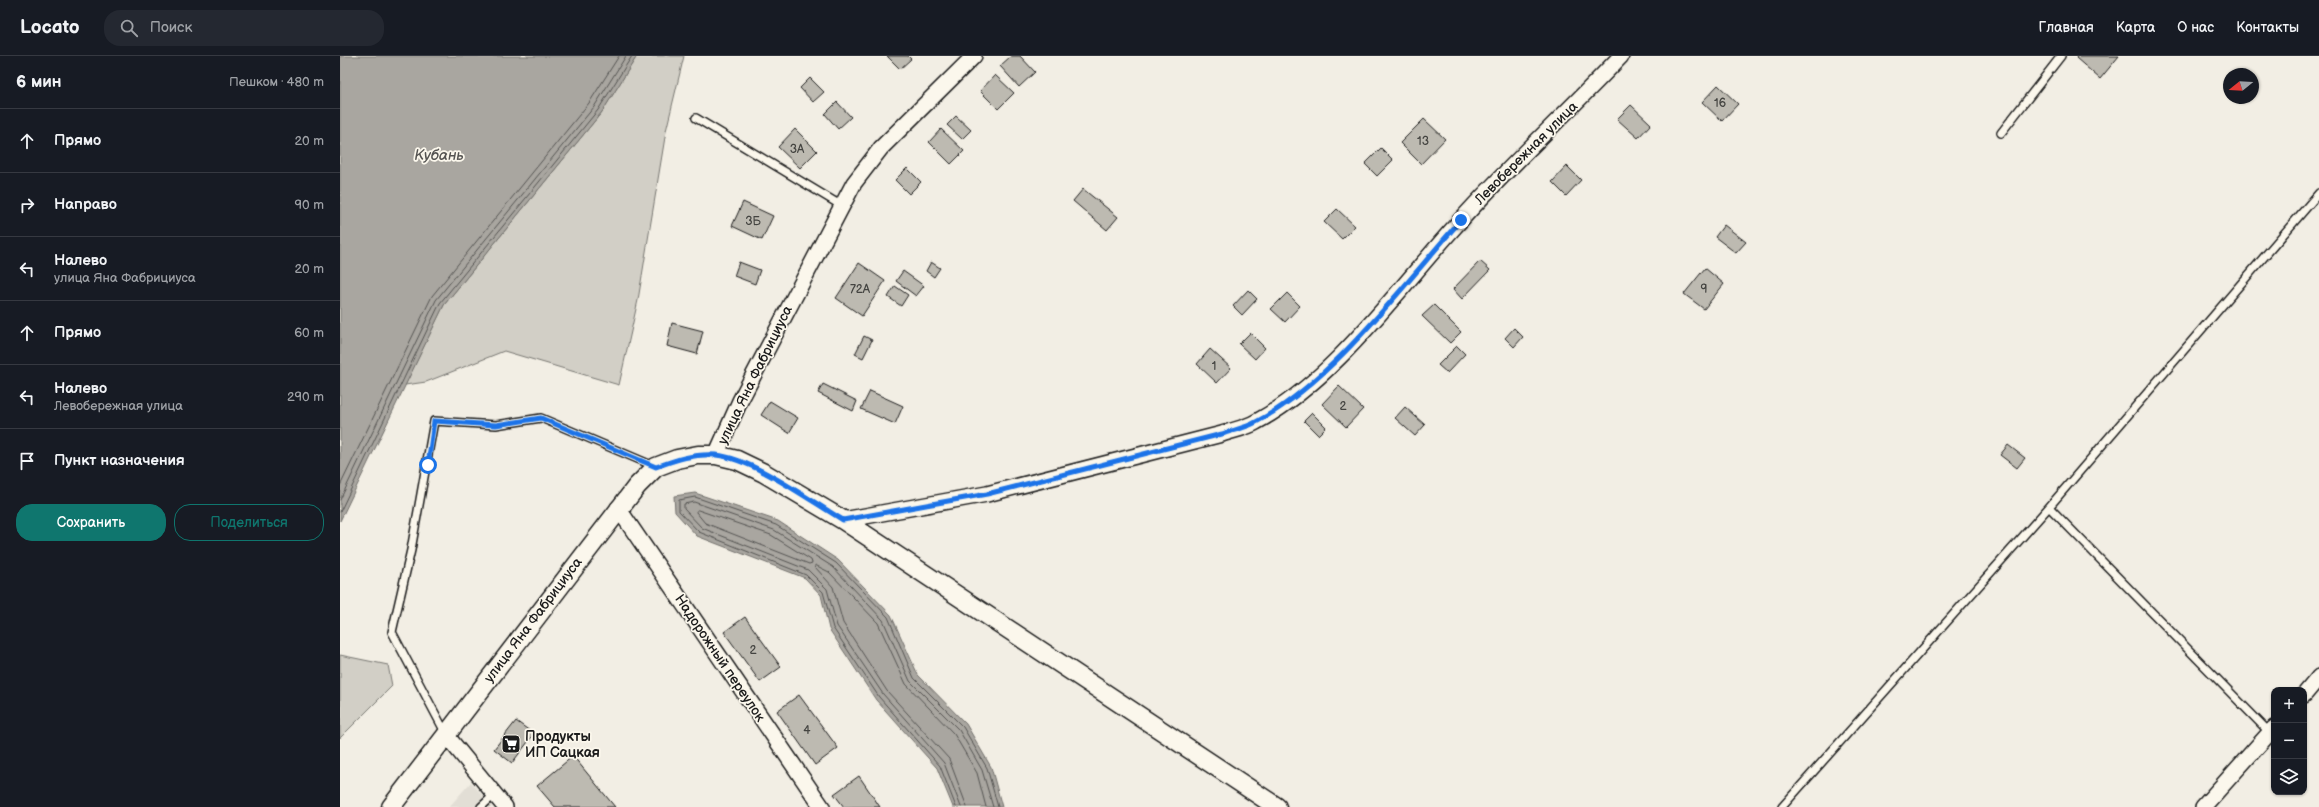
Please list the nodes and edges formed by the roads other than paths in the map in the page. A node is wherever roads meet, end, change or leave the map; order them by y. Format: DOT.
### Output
graph roads {
  1 [pos="974,56"];
  2 [pos="1621,56"];
  3 [pos="2061,56"];
  4 [pos="696,118"];
  5 [pos="2001,132"];
  6 [pos="2319,193"];
  7 [pos="842,206"];
  8 [pos="716,455"];
  9 [pos="656,467"];
  10 [pos="2049,507"];
  11 [pos="618,508"];
  12 [pos="843,520"];
  13 [pos="2319,677"];
  14 [pos="2307,691"];
  15 [pos="2271,730"];
  16 [pos="2271,732"];
  17 [pos="446,735"];
  18 [pos="494,794"];
  19 [pos="391,807"];
  20 [pos="481,807"];
  21 [pos="505,807"];
  22 [pos="822,807"];
  23 [pos="1277,807"];
  24 [pos="1782,807"];
  25 [pos="2203,807"];
  1 -- 7 [label="street, улица Яна Фабрициуса"];
  2 -- 12 [label="street, Левобережная улица"];
  3 -- 5 [label="lane"];
  4 -- 7 [label="lane"];
  6 -- 10 [label="lane"];
  7 -- 8 [label="street, улица Яна Фабрициуса"];
  8 -- 9 [label="street, улица Яна Фабрициуса"];
  8 -- 12 [label="street"];
  9 -- 11 [label="street, улица Яна Фабрициуса"];
  9 -- 17 [label="lane"];
  10 -- 15 [label="lane"];
  10 -- 24 [label="lane"];
  11 -- 17 [label="street, улица Яна Фабрициуса"];
  11 -- 22 [label="street, Надорожный переулок"];
  12 -- 23 [label="street"];
  13 -- 14 [label="street"];
  16 -- 25 [label="street"];
  17 -- 18 [label="street"];
  17 -- 19 [label="street, улица Яна Фабрициуса"];
  18 -- 20 [label="lane"];
  18 -- 21 [label="street"];
}
